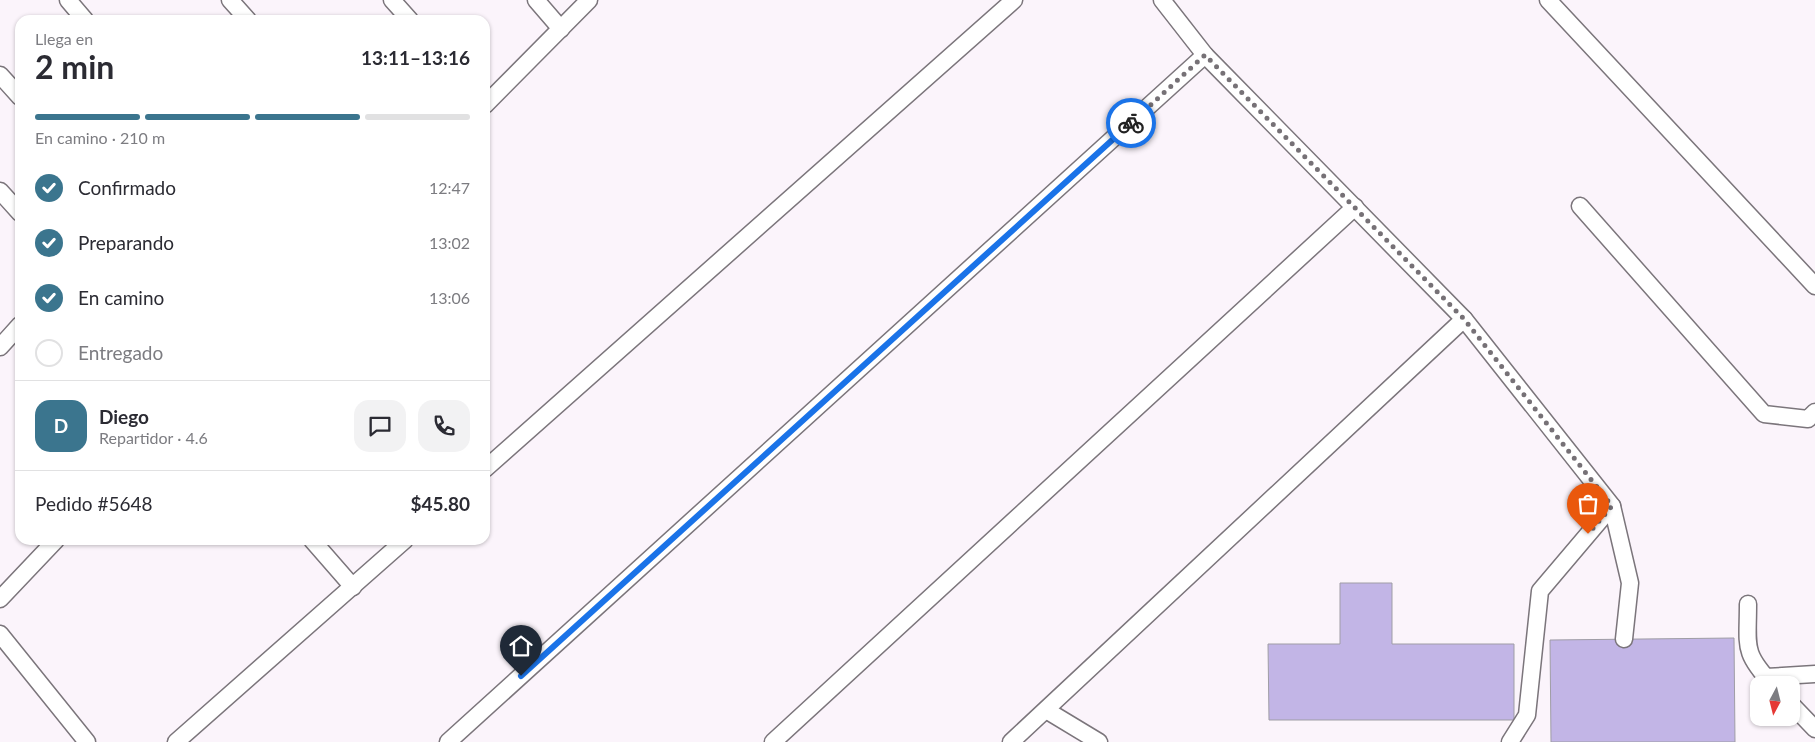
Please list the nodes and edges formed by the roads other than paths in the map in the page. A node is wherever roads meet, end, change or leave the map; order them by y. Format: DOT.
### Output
graph roads {
  1 [pos="68,0"];
  2 [pos="230,0"];
  3 [pos="392,0"];
  4 [pos="536,0"];
  5 [pos="589,0"];
  6 [pos="1014,0"];
  7 [pos="1162,0"];
  8 [pos="1548,0"];
  9 [pos="81,15"];
  10 [pos="244,15"];
  11 [pos="406,15"];
  12 [pos="561,29"];
  13 [pos="1205,55"];
  14 [pos="0,75"];
  15 [pos="15,92"];
  16 [pos="490,100"];
  17 [pos="0,191"];
  18 [pos="1580,206"];
  19 [pos="1355,207"];
  20 [pos="15,208"];
  21 [pos="1815,286"];
  22 [pos="1464,319"];
  23 [pos="15,330"];
  24 [pos="0,347"];
  25 [pos="1815,412"];
  26 [pos="490,465"];
  27 [pos="1612,506"];
  28 [pos="51,545"];
  29 [pos="316,545"];
  30 [pos="399,545"];
  31 [pos="352,586"];
  32 [pos="0,600"];
  33 [pos="1748,604"];
  34 [pos="0,634"];
  35 [pos="1624,639"];
  36 [pos="1815,674"];
  37 [pos="1765,676"];
  38 [pos="1800,676"];
  39 [pos="1046,710"];
  40 [pos="1800,713"];
  41 [pos="1815,729"];
  42 [pos="87,742"];
  43 [pos="176,742"];
  44 [pos="448,742"];
  45 [pos="773,742"];
  46 [pos="1012,742"];
  47 [pos="1099,742"];
  48 [pos="1510,742"];
  1 -- 9 [label="lane"];
  2 -- 10 [label="lane"];
  3 -- 11 [label="lane"];
  4 -- 12 [label="lane"];
  5 -- 12 [label="lane"];
  6 -- 26 [label="lane"];
  7 -- 13 [label="lane"];
  8 -- 21 [label="lane"];
  12 -- 16 [label="lane"];
  13 -- 19 [label="lane"];
  13 -- 44 [label="lane"];
  14 -- 15 [label="lane"];
  17 -- 20 [label="lane"];
  18 -- 25 [label="lane"];
  19 -- 22 [label="lane"];
  19 -- 45 [label="lane"];
  22 -- 27 [label="lane"];
  22 -- 39 [label="lane"];
  23 -- 24 [label="lane"];
  27 -- 35 [label="lane"];
  27 -- 48 [label="lane"];
  28 -- 32 [label="lane"];
  29 -- 31 [label="lane"];
  30 -- 31 [label="lane"];
  31 -- 43 [label="lane"];
  33 -- 37 [label="lane"];
  34 -- 42 [label="lane"];
  36 -- 38 [label="lane"];
  39 -- 46 [label="lane"];
  39 -- 47 [label="lane"];
  40 -- 41 [label="lane"];
}
